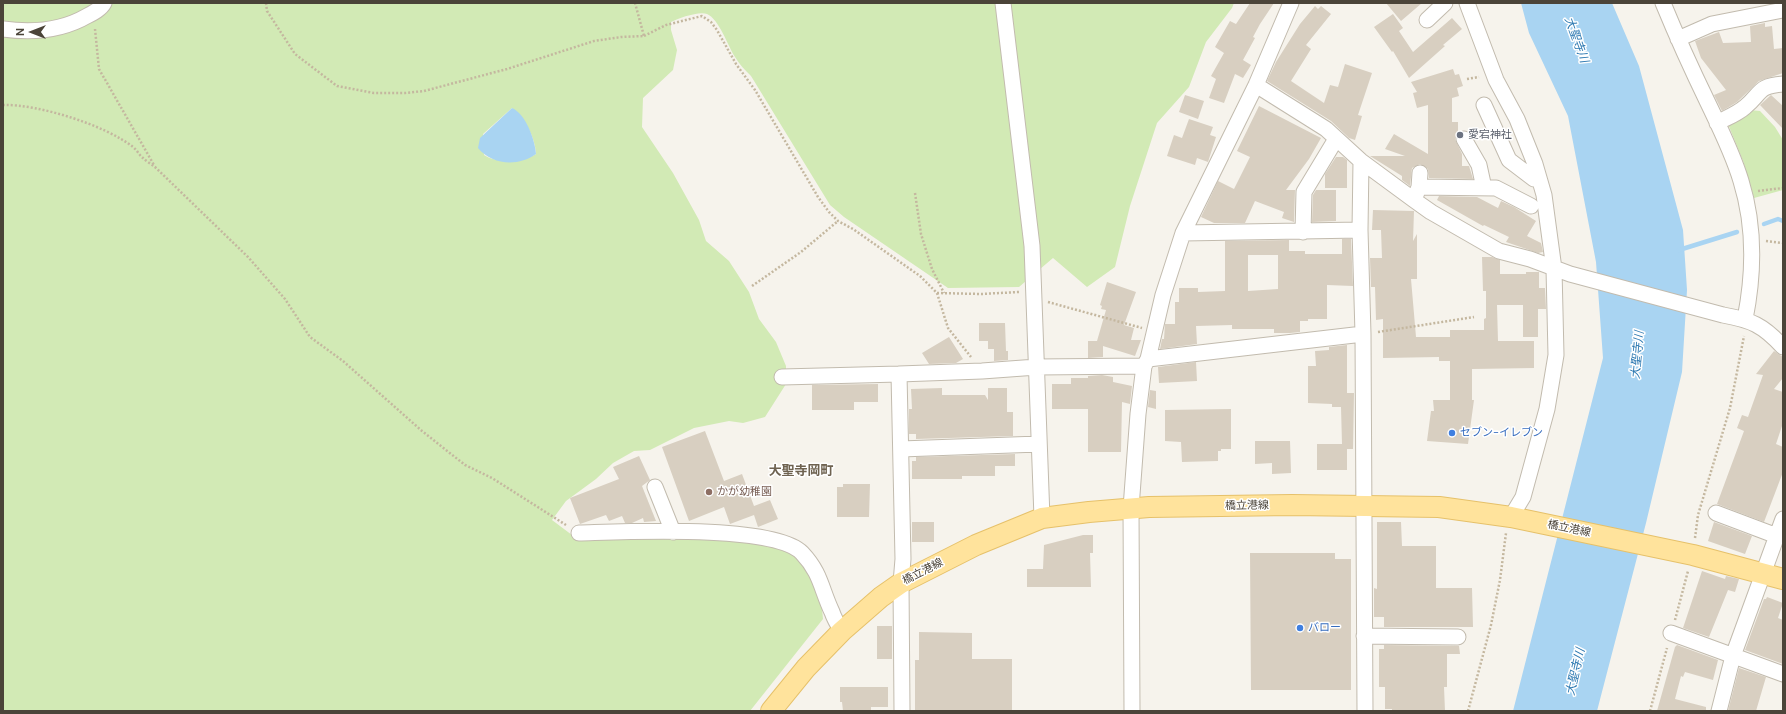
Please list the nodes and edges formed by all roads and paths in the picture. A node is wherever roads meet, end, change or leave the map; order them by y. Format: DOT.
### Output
graph roads {
  1 [pos="266,3"];
  2 [pos="635,3"];
  3 [pos="1004,3"];
  4 [pos="1291,3"];
  5 [pos="1445,3"];
  6 [pos="1467,3"];
  7 [pos="1663,3"];
  8 [pos="99,8"];
  9 [pos="1783,10"];
  10 [pos="1427,20"];
  11 [pos="3,29"];
  12 [pos="644,36"];
  13 [pos="1678,39"];
  14 [pos="1783,84"];
  15 [pos="1256,85"];
  16 [pos="1484,105"];
  17 [pos="3,106"];
  18 [pos="1717,123"];
  19 [pos="1336,139"];
  20 [pos="1464,140"];
  21 [pos="1361,161"];
  22 [pos="155,167"];
  23 [pos="1536,178"];
  24 [pos="1418,186"];
  25 [pos="1484,188"];
  26 [pos="1783,188"];
  27 [pos="1744,192"];
  28 [pos="914,193"];
  29 [pos="838,220"];
  30 [pos="1360,230"];
  31 [pos="1303,232"];
  32 [pos="1183,233"];
  33 [pos="1554,269"];
  34 [pos="752,286"];
  35 [pos="937,293"];
  36 [pos="944,293"];
  37 [pos="1034,295"];
  38 [pos="1474,317"];
  39 [pos="1745,319"];
  40 [pos="1153,331"];
  41 [pos="1363,334"];
  42 [pos="1783,347"];
  43 [pos="1146,363"];
  44 [pos="1037,367"];
  45 [pos="982,371"];
  46 [pos="899,374"];
  47 [pos="782,377"];
  48 [pos="1039,444"];
  49 [pos="901,449"];
  50 [pos="655,487"];
  51 [pos="1363,505"];
  52 [pos="1131,508"];
  53 [pos="1716,514"];
  54 [pos="1042,518"];
  55 [pos="1515,518"];
  56 [pos="1783,519"];
  57 [pos="673,532"];
  58 [pos="579,533"];
  59 [pos="1777,536"];
  60 [pos="1763,572"];
  61 [pos="1783,579"];
  62 [pos="901,583"];
  63 [pos="842,631"];
  64 [pos="1671,634"];
  65 [pos="1364,636"];
  66 [pos="1458,637"];
  67 [pos="1733,656"];
  68 [pos="1783,674"];
  69 [pos="771,711"];
  70 [pos="902,711"];
  71 [pos="1132,711"];
  72 [pos="1365,711"];
  73 [pos="1468,711"];
  74 [pos="1719,711"];
  1 -- 12 [label="path"];
  2 -- 12 [label="path"];
  3 -- 37 [label="street"];
  4 -- 15 [label="street"];
  5 -- 10 [label="street"];
  6 -- 23 [label="street"];
  7 -- 13 [label="street"];
  8 -- 11 [label="street"];
  8 -- 22 [label="path"];
  9 -- 13 [label="street"];
  12 -- 29 [label="path"];
  13 -- 18 [label="street"];
  14 -- 18 [label="street"];
  15 -- 19 [label="street"];
  15 -- 32 [label="street"];
  16 -- 23 [label="street"];
  17 -- 22 [label="path"];
  18 -- 27 [label="street"];
  19 -- 21 [label="street"];
  19 -- 31 [label="street"];
  20 -- 25 [label="street"];
  21 -- 24 [label="street"];
  21 -- 30 [label="street"];
  22 -- 58 [label="path"];
  23 -- 25 [label="street"];
  23 -- 33 [label="street"];
  24 -- 25 [label="street"];
  24 -- 33 [label="street"];
  26 -- 27 [label="path"];
  27 -- 39 [label="street"];
  28 -- 36 [label="path"];
  29 -- 34 [label="path"];
  29 -- 35 [label="path"];
  30 -- 31 [label="street"];
  30 -- 41 [label="street"];
  31 -- 32 [label="street"];
  32 -- 40 [label="street"];
  33 -- 39 [label="street"];
  33 -- 55 [label="street"];
  35 -- 36 [label="path"];
  35 -- 45 [label="path"];
  36 -- 37 [label="path"];
  37 -- 40 [label="path"];
  37 -- 44 [label="street"];
  38 -- 41 [label="path"];
  39 -- 42 [label="street"];
  40 -- 43 [label="street"];
  41 -- 43 [label="street"];
  41 -- 51 [label="street"];
  43 -- 44 [label="street"];
  43 -- 52 [label="street"];
  44 -- 45 [label="street"];
  44 -- 48 [label="street"];
  45 -- 46 [label="street"];
  46 -- 47 [label="street"];
  46 -- 49 [label="street"];
  48 -- 49 [label="street"];
  48 -- 54 [label="street"];
  49 -- 62 [label="street"];
  50 -- 57 [label="street"];
  51 -- 52 [label="main road, 橋立港線"];
  51 -- 55 [label="main road, 橋立港線"];
  51 -- 65 [label="street"];
  52 -- 54 [label="main road, 橋立港線"];
  52 -- 71 [label="street"];
  53 -- 59 [label="street"];
  54 -- 62 [label="main road, 橋立港線"];
  55 -- 60 [label="main road, 橋立港線"];
  55 -- 73 [label="path"];
  56 -- 59 [label="street"];
  57 -- 58 [label="street"];
  57 -- 63 [label="street"];
  59 -- 60 [label="street"];
  60 -- 61 [label="main road, 橋立港線"];
  60 -- 67 [label="street"];
  62 -- 63 [label="main road, 橋立港線"];
  62 -- 70 [label="street"];
  63 -- 69 [label="main road, 橋立港線"];
  64 -- 67 [label="street"];
  65 -- 66 [label="street"];
  65 -- 72 [label="street"];
  67 -- 68 [label="street"];
  67 -- 74 [label="street"];
}
